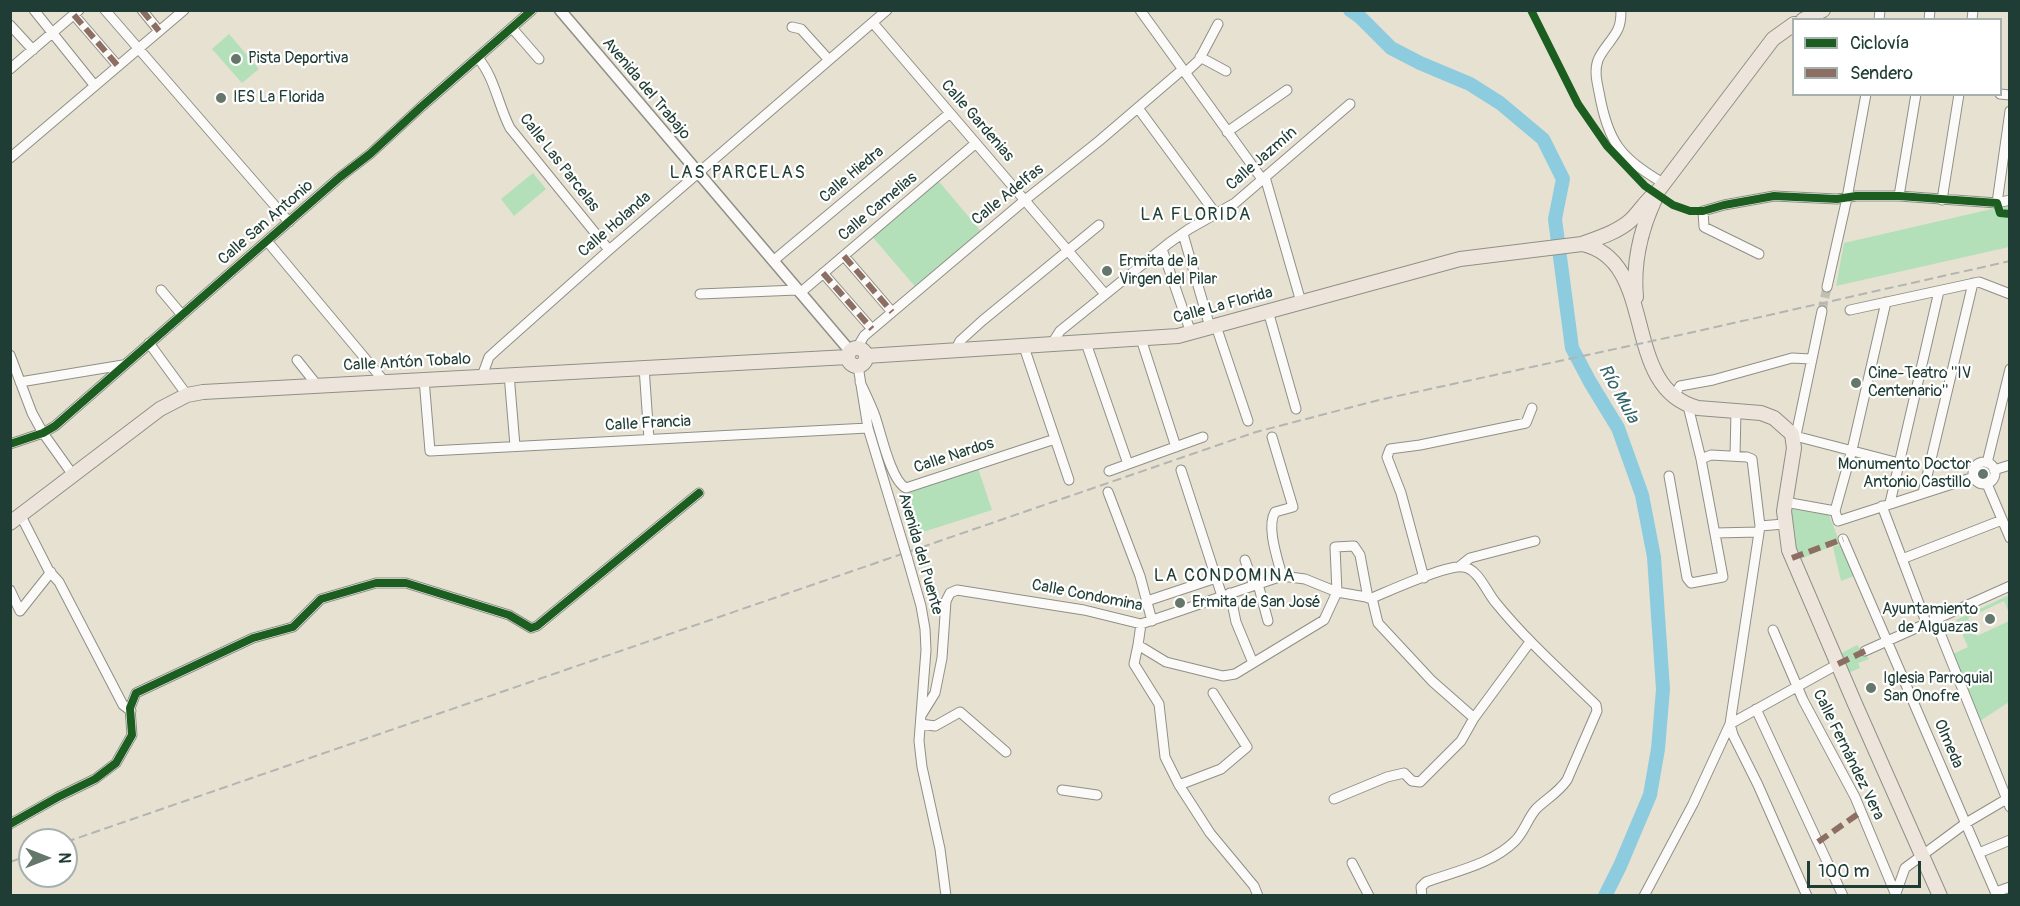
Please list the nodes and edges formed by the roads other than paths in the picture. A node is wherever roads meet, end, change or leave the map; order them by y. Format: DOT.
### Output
graph roads {
  1 [pos="34,10"];
  2 [pos="105,10"];
  3 [pos="142,10"];
  4 [pos="532,10"];
  5 [pos="560,10"];
  6 [pos="887,10"];
  7 [pos="1140,10"];
  8 [pos="1621,10"];
  9 [pos="180,12"];
  10 [pos="77,13"];
  11 [pos="873,23"];
  12 [pos="1218,24"];
  13 [pos="10,25"];
  14 [pos="1792,25"];
  15 [pos="792,27"];
  16 [pos="512,28"];
  17 [pos="159,31"];
  18 [pos="53,33"];
  19 [pos="138,49"];
  20 [pos="33,50"];
  21 [pos="1200,57"];
  22 [pos="478,58"];
  23 [pos="539,59"];
  24 [pos="829,60"];
  25 [pos="118,66"];
  26 [pos="10,69"];
  27 [pos="1184,71"];
  28 [pos="1226,71"];
  29 [pos="95,86"];
  30 [pos="1287,90"];
  31 [pos="1866,96"];
  32 [pos="1916,96"];
  33 [pos="1959,96"];
  34 [pos="1350,104"];
  35 [pos="1138,108"];
  36 [pos="2010,111"];
  37 [pos="950,113"];
  38 [pos="1227,132"];
  39 [pos="976,143"];
  40 [pos="2007,151"];
  41 [pos="10,158"];
  42 [pos="698,173"];
  43 [pos="1264,178"];
  44 [pos="1660,187"];
  45 [pos="1899,196"];
  46 [pos="1847,198"];
  47 [pos="1025,200"];
  48 [pos="1942,200"];
  49 [pos="2010,200"];
  50 [pos="1997,203"];
  51 [pos="1216,214"];
  52 [pos="289,222"];
  53 [pos="1099,225"];
  54 [pos="1613,231"];
  55 [pos="1183,234"];
  56 [pos="267,241"];
  57 [pos="1582,244"];
  58 [pos="1162,249"];
  59 [pos="1639,249"];
  60 [pos="609,250"];
  61 [pos="1066,250"];
  62 [pos="1759,254"];
  63 [pos="844,256"];
  64 [pos="1611,259"];
  65 [pos="773,261"];
  66 [pos="823,273"];
  67 [pos="1972,284"];
  68 [pos="1827,288"];
  69 [pos="161,290"];
  70 [pos="799,291"];
  71 [pos="1939,291"];
  72 [pos="700,294"];
  73 [pos="1105,294"];
  74 [pos="2010,294"];
  75 [pos="1301,302"];
  76 [pos="1886,302"];
  77 [pos="1850,310"];
  78 [pos="1268,311"];
  79 [pos="1822,311"];
  80 [pos="892,312"];
  81 [pos="182,315"];
  82 [pos="1639,324"];
  83 [pos="1213,327"];
  84 [pos="872,329"];
  85 [pos="1191,333"];
  86 [pos="1141,339"];
  87 [pos="150,343"];
  88 [pos="1086,343"];
  89 [pos="1051,345"];
  90 [pos="1024,346"];
  91 [pos="955,351"];
  92 [pos="10,355"];
  93 [pos="856,356"];
  94 [pos="1811,359"];
  95 [pos="297,360"];
  96 [pos="125,365"];
  97 [pos="644,367"];
  98 [pos="2010,369"];
  99 [pos="509,374"];
  100 [pos="482,376"];
  101 [pos="424,379"];
  102 [pos="384,381"];
  103 [pos="20,382"];
  104 [pos="860,382"];
  105 [pos="317,385"];
  106 [pos="187,395"];
  107 [pos="1674,396"];
  108 [pos="1688,406"];
  109 [pos="2010,406"];
  110 [pos="1532,408"];
  111 [pos="1296,409"];
  112 [pos="1999,410"];
  113 [pos="1736,411"];
  114 [pos="1248,421"];
  115 [pos="868,428"];
  116 [pos="43,433"];
  117 [pos="1203,437"];
  118 [pos="1272,437"];
  119 [pos="650,439"];
  120 [pos="1055,439"];
  121 [pos="1795,439"];
  122 [pos="10,444"];
  123 [pos="515,446"];
  124 [pos="1176,447"];
  125 [pos="1852,450"];
  126 [pos="1736,456"];
  127 [pos="1701,459"];
  128 [pos="1987,462"];
  129 [pos="1899,463"];
  130 [pos="1128,464"];
  131 [pos="2010,465"];
  132 [pos="1182,470"];
  133 [pos="1994,470"];
  134 [pos="1109,471"];
  135 [pos="73,476"];
  136 [pos="1669,476"];
  137 [pos="1974,477"];
  138 [pos="1070,480"];
  139 [pos="1987,484"];
  140 [pos="1108,492"];
  141 [pos="699,493"];
  142 [pos="1923,493"];
  143 [pos="1785,502"];
  144 [pos="1886,505"];
  145 [pos="1835,511"];
  146 [pos="16,519"];
  147 [pos="2002,520"];
  148 [pos="1784,524"];
  149 [pos="1759,529"];
  150 [pos="1715,533"];
  151 [pos="2010,538"];
  152 [pos="1843,539"];
  153 [pos="1535,541"];
  154 [pos="1902,559"];
  155 [pos="1245,560"];
  156 [pos="1460,566"];
  157 [pos="51,572"];
  158 [pos="1282,576"];
  159 [pos="1216,578"];
  160 [pos="1424,578"];
  161 [pos="1256,585"];
  162 [pos="2010,586"];
  163 [pos="10,590"];
  164 [pos="1337,592"];
  165 [pos="1226,594"];
  166 [pos="1167,595"];
  167 [pos="1370,598"];
  168 [pos="1148,602"];
  169 [pos="1173,613"];
  170 [pos="1930,620"];
  171 [pos="1152,621"];
  172 [pos="1268,621"];
  173 [pos="1141,624"];
  174 [pos="1773,630"];
  175 [pos="1887,640"];
  176 [pos="1530,642"];
  177 [pos="1138,645"];
  178 [pos="1865,651"];
  179 [pos="1253,663"];
  180 [pos="1838,664"];
  181 [pos="1798,687"];
  182 [pos="1214,693"];
  183 [pos="1756,709"];
  184 [pos="131,711"];
  185 [pos="1474,718"];
  186 [pos="922,719"];
  187 [pos="1730,724"];
  188 [pos="1006,752"];
  189 [pos="1179,785"];
  190 [pos="1062,790"];
  191 [pos="1097,795"];
  192 [pos="1334,799"];
  193 [pos="2008,801"];
  194 [pos="1966,823"];
  195 [pos="10,824"];
  196 [pos="2010,840"];
  197 [pos="1979,853"];
  198 [pos="1922,854"];
  199 [pos="1352,863"];
  200 [pos="2010,886"];
  201 [pos="1895,894"];
  202 [pos="1996,894"];
  203 [pos="946,896"];
  204 [pos="1258,896"];
  205 [pos="1369,896"];
  206 [pos="1422,896"];
  207 [pos="1644,896"];
  208 [pos="1807,896"];
  209 [pos="1843,896"];
  210 [pos="1940,896"];
  1 -- 18 [label="street"];
  2 -- 19 [label="street"];
  3 -- 17 [label="street"];
  4 -- 16 [label="street, Calle San Antonio"];
  5 -- 42 [label="street, Avenida del Trabajo"];
  6 -- 11 [label="street, Calle Holanda"];
  7 -- 27 [label="street"];
  8 -- 44 [label="street"];
  9 -- 17 [label="street"];
  10 -- 18 [label="street"];
  10 -- 25 [label="street"];
  11 -- 24 [label="street, Calle Holanda"];
  11 -- 37 [label="street, Calle Gardenias"];
  12 -- 21 [label="street, Calle Adelfas"];
  13 -- 20 [label="street"];
  14 -- 44 [label="main road"];
  15 -- 24 [label="street"];
  16 -- 22 [label="street, Calle San Antonio"];
  16 -- 23 [label="street"];
  17 -- 19 [label="street"];
  18 -- 20 [label="street"];
  18 -- 29 [label="street"];
  19 -- 25 [label="street"];
  19 -- 52 [label="street"];
  20 -- 26 [label="street"];
  21 -- 27 [label="street, Calle Adelfas"];
  21 -- 28 [label="street"];
  22 -- 52 [label="street, Calle San Antonio"];
  22 -- 60 [label="street, Calle Las Parcelas"];
  24 -- 42 [label="street, Calle Holanda"];
  25 -- 29 [label="street"];
  27 -- 35 [label="street, Calle Adelfas"];
  27 -- 38 [label="street"];
  29 -- 41 [label="street"];
  30 -- 38 [label="street"];
  31 -- 46 [label="street"];
  32 -- 45 [label="street"];
  33 -- 48 [label="street"];
  34 -- 43 [label="street, Calle Jazmín"];
  35 -- 47 [label="street, Calle Adelfas"];
  35 -- 51 [label="street"];
  36 -- 40 [label="street"];
  37 -- 39 [label="street, Calle Gardenias"];
  37 -- 65 [label="street, Calle Hiedra"];
  38 -- 43 [label="street"];
  39 -- 47 [label="street, Calle Gardenias"];
  39 -- 63 [label="street, Calle Camelias"];
  40 -- 50 [label="street"];
  42 -- 60 [label="street, Calle Holanda"];
  42 -- 65 [label="street, Avenida del Trabajo"];
  43 -- 51 [label="street, Calle Jazmín"];
  43 -- 75 [label="street"];
  44 -- 54 [label="main road, Calle La Florida"];
  44 -- 59 [label="main road"];
  45 -- 46 [label="street"];
  45 -- 48 [label="street"];
  46 -- 62 [label="street"];
  46 -- 68 [label="street"];
  47 -- 61 [label="street, Calle Gardenias"];
  47 -- 80 [label="street, Calle Adelfas"];
  48 -- 50 [label="street"];
  49 -- 50 [label="street"];
  51 -- 55 [label="street, Calle Jazmín"];
  52 -- 56 [label="street, Calle San Antonio"];
  53 -- 61 [label="street"];
  54 -- 57 [label="main road, Calle La Florida"];
  54 -- 59 [label="main road"];
  54 -- 64 [label="main road"];
  55 -- 58 [label="street, Calle Jazmín"];
  55 -- 83 [label="street"];
  56 -- 81 [label="street, Calle San Antonio"];
  56 -- 102 [label="street"];
  57 -- 64 [label="main road"];
  57 -- 75 [label="main road, Calle La Florida"];
  58 -- 73 [label="street, Calle Jazmín"];
  58 -- 85 [label="street"];
  59 -- 64 [label="main road"];
  59 -- 82 [label="main road"];
  60 -- 100 [label="street, Calle Holanda"];
  61 -- 73 [label="street, Calle Gardenias"];
  61 -- 91 [label="street"];
  63 -- 66 [label="street, Calle Camelias"];
  63 -- 80 [label="street"];
  64 -- 82 [label="main road"];
  65 -- 70 [label="street, Avenida del Trabajo"];
  66 -- 70 [label="street, Calle Camelias"];
  66 -- 84 [label="street"];
  67 -- 71 [label="street"];
  67 -- 74 [label="street"];
  67 -- 142 [label="street"];
  69 -- 81 [label="street"];
  70 -- 72 [label="street"];
  70 -- 93 [label="street, Avenida del Trabajo"];
  71 -- 76 [label="street"];
  71 -- 129 [label="street"];
  73 -- 89 [label="street, Calle Jazmín"];
  75 -- 78 [label="main road, Calle La Florida"];
  76 -- 77 [label="street"];
  76 -- 125 [label="street"];
  78 -- 83 [label="main road, Calle La Florida"];
  78 -- 111 [label="street"];
  79 -- 94 [label="street"];
  80 -- 84 [label="street, Calle Adelfas"];
  81 -- 87 [label="street, Calle San Antonio"];
  82 -- 107 [label="main road"];
  83 -- 85 [label="main road, Calle La Florida"];
  83 -- 114 [label="street"];
  84 -- 93 [label="street, Calle Adelfas"];
  85 -- 86 [label="main road, Calle La Florida"];
  86 -- 88 [label="main road, Calle La Florida"];
  86 -- 124 [label="street"];
  87 -- 96 [label="street, Calle San Antonio"];
  87 -- 106 [label="street"];
  88 -- 89 [label="main road, Calle La Florida"];
  88 -- 130 [label="street"];
  89 -- 90 [label="main road, Calle La Florida"];
  90 -- 91 [label="main road, Calle La Florida"];
  90 -- 120 [label="street"];
  91 -- 93 [label="main road, Calle La Florida"];
  92 -- 103 [label="street"];
  93 -- 97 [label="main road, Calle Antón Tobalo"];
  93 -- 104 [label="street, Avenida del Puente"];
  94 -- 107 [label="street"];
  94 -- 121 [label="street"];
  95 -- 105 [label="street"];
  96 -- 103 [label="street"];
  96 -- 116 [label="street, Calle San Antonio"];
  97 -- 99 [label="main road, Calle Antón Tobalo"];
  97 -- 119 [label="street"];
  98 -- 112 [label="street"];
  99 -- 100 [label="main road, Calle Antón Tobalo"];
  99 -- 123 [label="street"];
  100 -- 101 [label="main road, Calle Antón Tobalo"];
  101 -- 102 [label="main road, Calle Antón Tobalo"];
  101 -- 123 [label="street, Calle Francia"];
  102 -- 105 [label="main road, Calle Antón Tobalo"];
  103 -- 116 [label="street"];
  104 -- 115 [label="street, Avenida del Puente"];
  104 -- 120 [label="street, Calle Nardos"];
  105 -- 106 [label="main road, Calle Antón Tobalo"];
  106 -- 135 [label="main road, Calle Antón Tobalo"];
  107 -- 108 [label="main road"];
  108 -- 113 [label="main road"];
  108 -- 127 [label="street"];
  109 -- 112 [label="street"];
  110 -- 160 [label="street"];
  112 -- 128 [label="street"];
  113 -- 121 [label="main road"];
  113 -- 126 [label="street"];
  115 -- 119 [label="street, Calle Francia"];
  115 -- 186 [label="street, Avenida del Puente"];
  116 -- 122 [label="street, Calle San Antonio"];
  116 -- 135 [label="street"];
  117 -- 124 [label="street"];
  118 -- 158 [label="street"];
  119 -- 123 [label="street, Calle Francia"];
  120 -- 138 [label="street"];
  121 -- 125 [label="street"];
  121 -- 143 [label="main road"];
  124 -- 130 [label="street"];
  125 -- 129 [label="street"];
  125 -- 145 [label="street"];
  126 -- 127 [label="street"];
  126 -- 149 [label="street"];
  127 -- 150 [label="street"];
  128 -- 133 [label="street"];
  128 -- 137 [label="street"];
  129 -- 144 [label="street"];
  130 -- 134 [label="street"];
  131 -- 133 [label="street"];
  132 -- 159 [label="street"];
  133 -- 139 [label="street"];
  135 -- 146 [label="main road, Calle Antón Tobalo"];
  136 -- 150 [label="street"];
  137 -- 139 [label="street"];
  137 -- 142 [label="street"];
  139 -- 147 [label="street"];
  140 -- 168 [label="street"];
  141 -- 184 [label="street"];
  142 -- 144 [label="street"];
  143 -- 145 [label="street"];
  143 -- 148 [label="main road"];
  144 -- 145 [label="street"];
  144 -- 154 [label="street"];
  146 -- 157 [label="street"];
  147 -- 151 [label="street"];
  147 -- 154 [label="street"];
  148 -- 149 [label="street"];
  148 -- 180 [label="main road"];
  149 -- 150 [label="street"];
  149 -- 187 [label="street"];
  152 -- 175 [label="street, Olmeda"];
  153 -- 156 [label="street"];
  154 -- 170 [label="street"];
  155 -- 161 [label="street"];
  156 -- 160 [label="street"];
  156 -- 176 [label="street"];
  157 -- 163 [label="street"];
  157 -- 184 [label="street"];
  158 -- 161 [label="street, Calle Condomina"];
  158 -- 164 [label="street, Calle Condomina"];
  159 -- 165 [label="street"];
  159 -- 166 [label="street"];
  160 -- 167 [label="street"];
  161 -- 165 [label="street, Calle Condomina"];
  161 -- 172 [label="street"];
  162 -- 170 [label="street"];
  164 -- 167 [label="street, Calle Condomina"];
  164 -- 167 [label="street"];
  164 -- 179 [label="street"];
  165 -- 169 [label="street, Calle Condomina"];
  165 -- 179 [label="street"];
  166 -- 168 [label="street"];
  166 -- 169 [label="street"];
  167 -- 185 [label="street"];
  168 -- 171 [label="street"];
  169 -- 171 [label="street, Calle Condomina"];
  170 -- 175 [label="street"];
  170 -- 193 [label="street"];
  171 -- 173 [label="street, Calle Condomina"];
  173 -- 177 [label="street"];
  173 -- 186 [label="street, Calle Condomina"];
  174 -- 181 [label="street, Calle Fernández Vera"];
  175 -- 178 [label="street"];
  175 -- 194 [label="street, Olmeda"];
  176 -- 185 [label="street"];
  176 -- 206 [label="street"];
  177 -- 179 [label="street"];
  177 -- 189 [label="street"];
  180 -- 181 [label="street"];
  180 -- 198 [label="main road"];
  181 -- 183 [label="street"];
  181 -- 201 [label="street, Calle Fernández Vera"];
  182 -- 189 [label="street"];
  183 -- 187 [label="street"];
  183 -- 209 [label="street"];
  184 -- 195 [label="street"];
  185 -- 192 [label="street"];
  186 -- 188 [label="street"];
  186 -- 203 [label="street, Avenida del Puente"];
  187 -- 207 [label="street"];
  187 -- 208 [label="street"];
  189 -- 204 [label="street"];
  190 -- 191 [label="street"];
  193 -- 194 [label="street"];
  194 -- 197 [label="street, Olmeda"];
  194 -- 198 [label="street"];
  196 -- 197 [label="street"];
  197 -- 202 [label="street, Olmeda"];
  198 -- 201 [label="street"];
  198 -- 210 [label="main road"];
  199 -- 205 [label="street"];
  200 -- 202 [label="street"];
}
